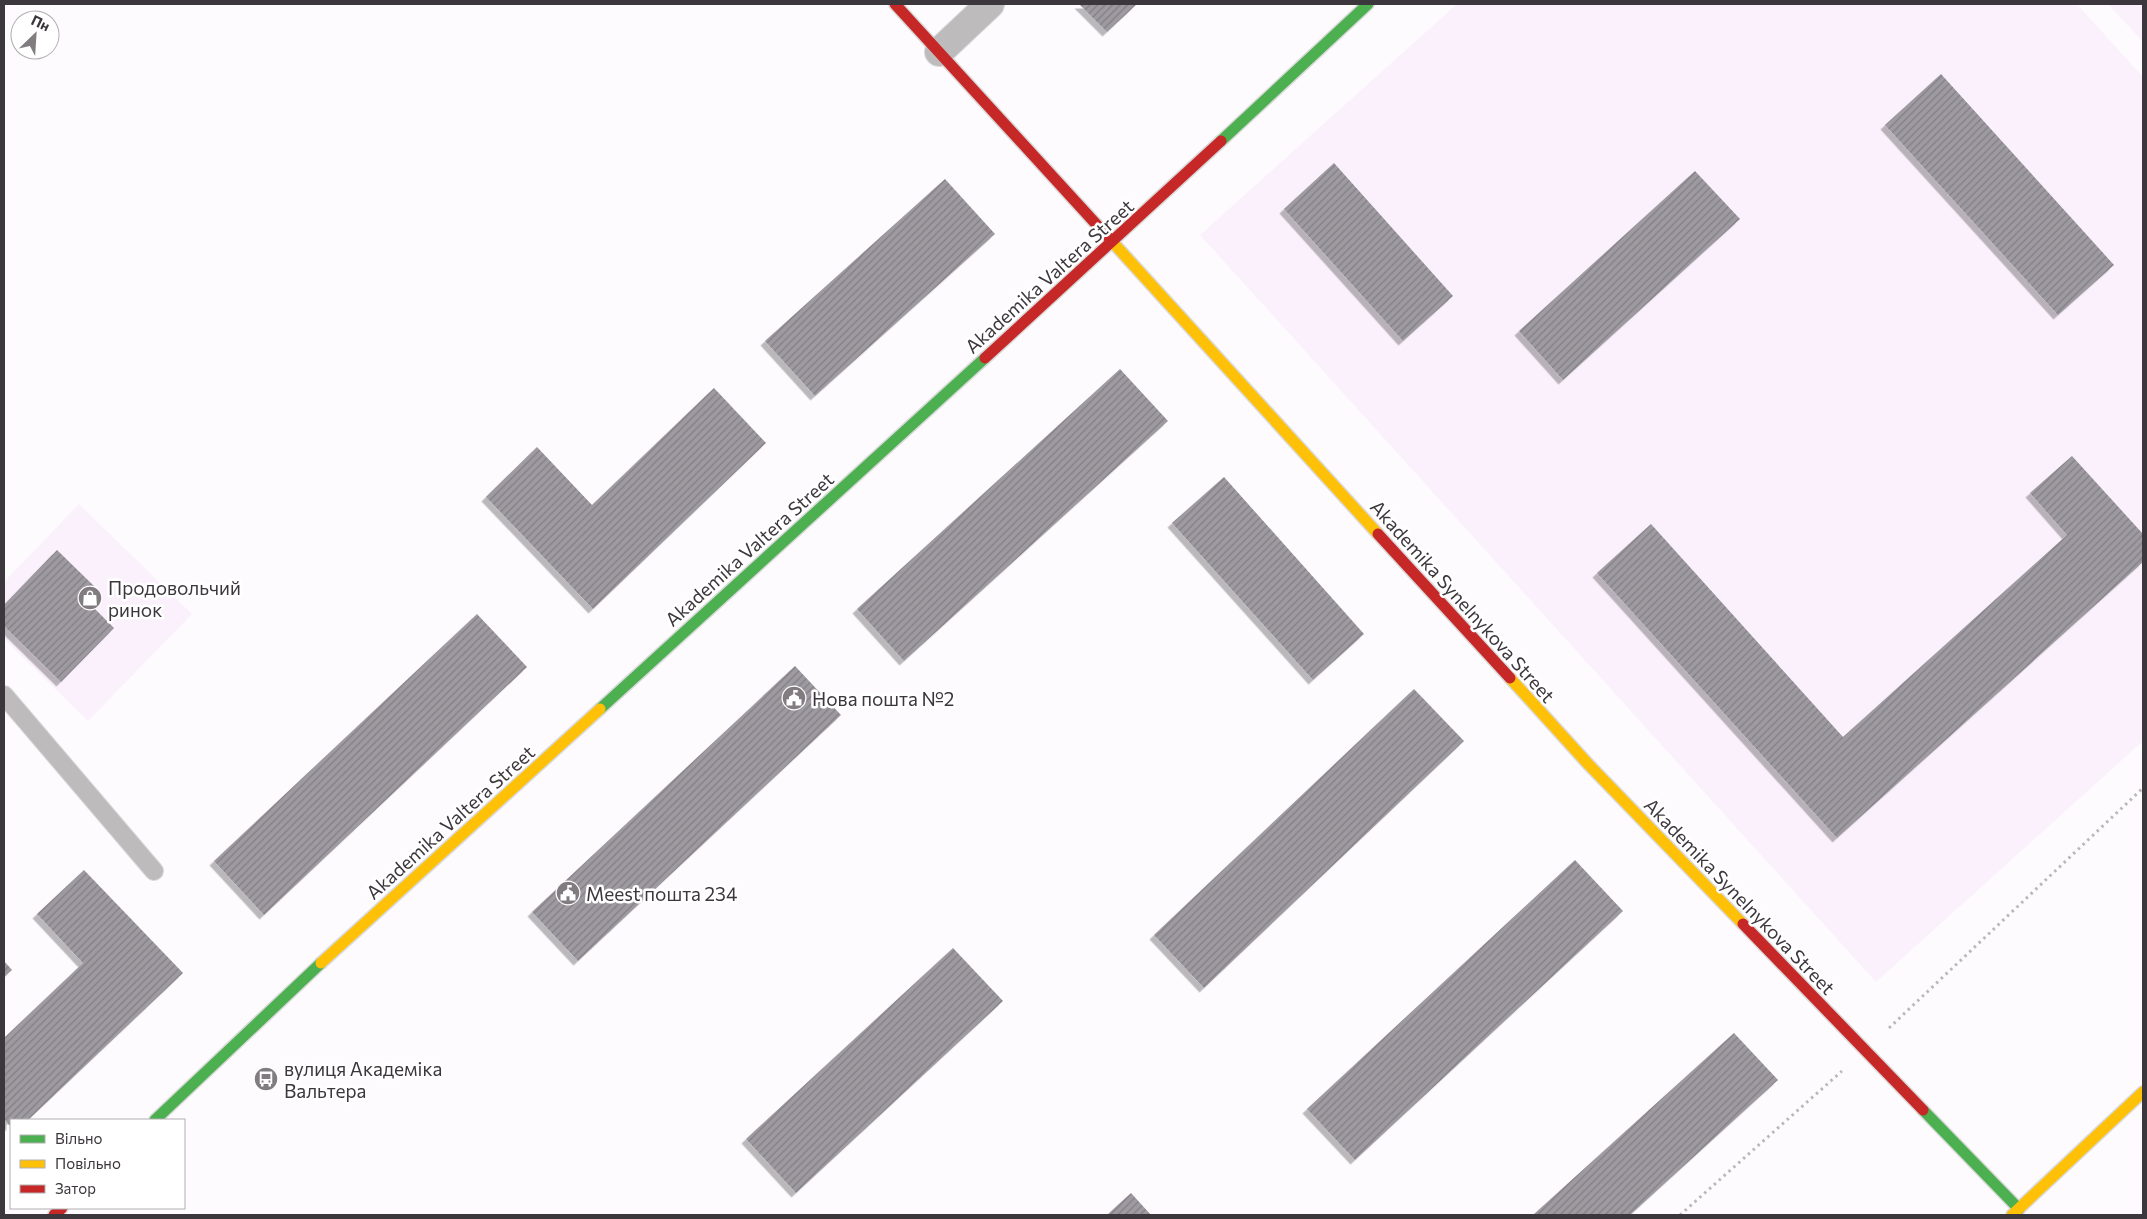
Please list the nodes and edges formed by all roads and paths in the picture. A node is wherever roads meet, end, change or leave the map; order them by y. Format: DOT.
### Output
graph roads {
  1 [pos="895,4"];
  2 [pos="990,4"];
  3 [pos="1368,4"];
  4 [pos="939,52"];
  5 [pos="1112,243"];
  6 [pos="4,695"];
  7 [pos="2143,788"];
  8 [pos="154,871"];
  9 [pos="1866,1050"];
  10 [pos="2143,1092"];
  11 [pos="156,1119"];
  12 [pos="2015,1212"];
  13 [pos="1680,1215"];
  1 -- 4 [label="street, Akademika Synelnykova Street"];
  2 -- 4 [label="street"];
  3 -- 5 [label="street, Akademika Valtera Street"];
  4 -- 5 [label="street, Akademika Synelnykova Street"];
  5 -- 9 [label="street, Akademika Synelnykova Street"];
  5 -- 11 [label="street, Akademika Valtera Street"];
  6 -- 8 [label="lane"];
  7 -- 9 [label="path"];
  9 -- 12 [label="street, Akademika Synelnykova Street"];
  9 -- 13 [label="path"];
  10 -- 12 [label="street"];
}
